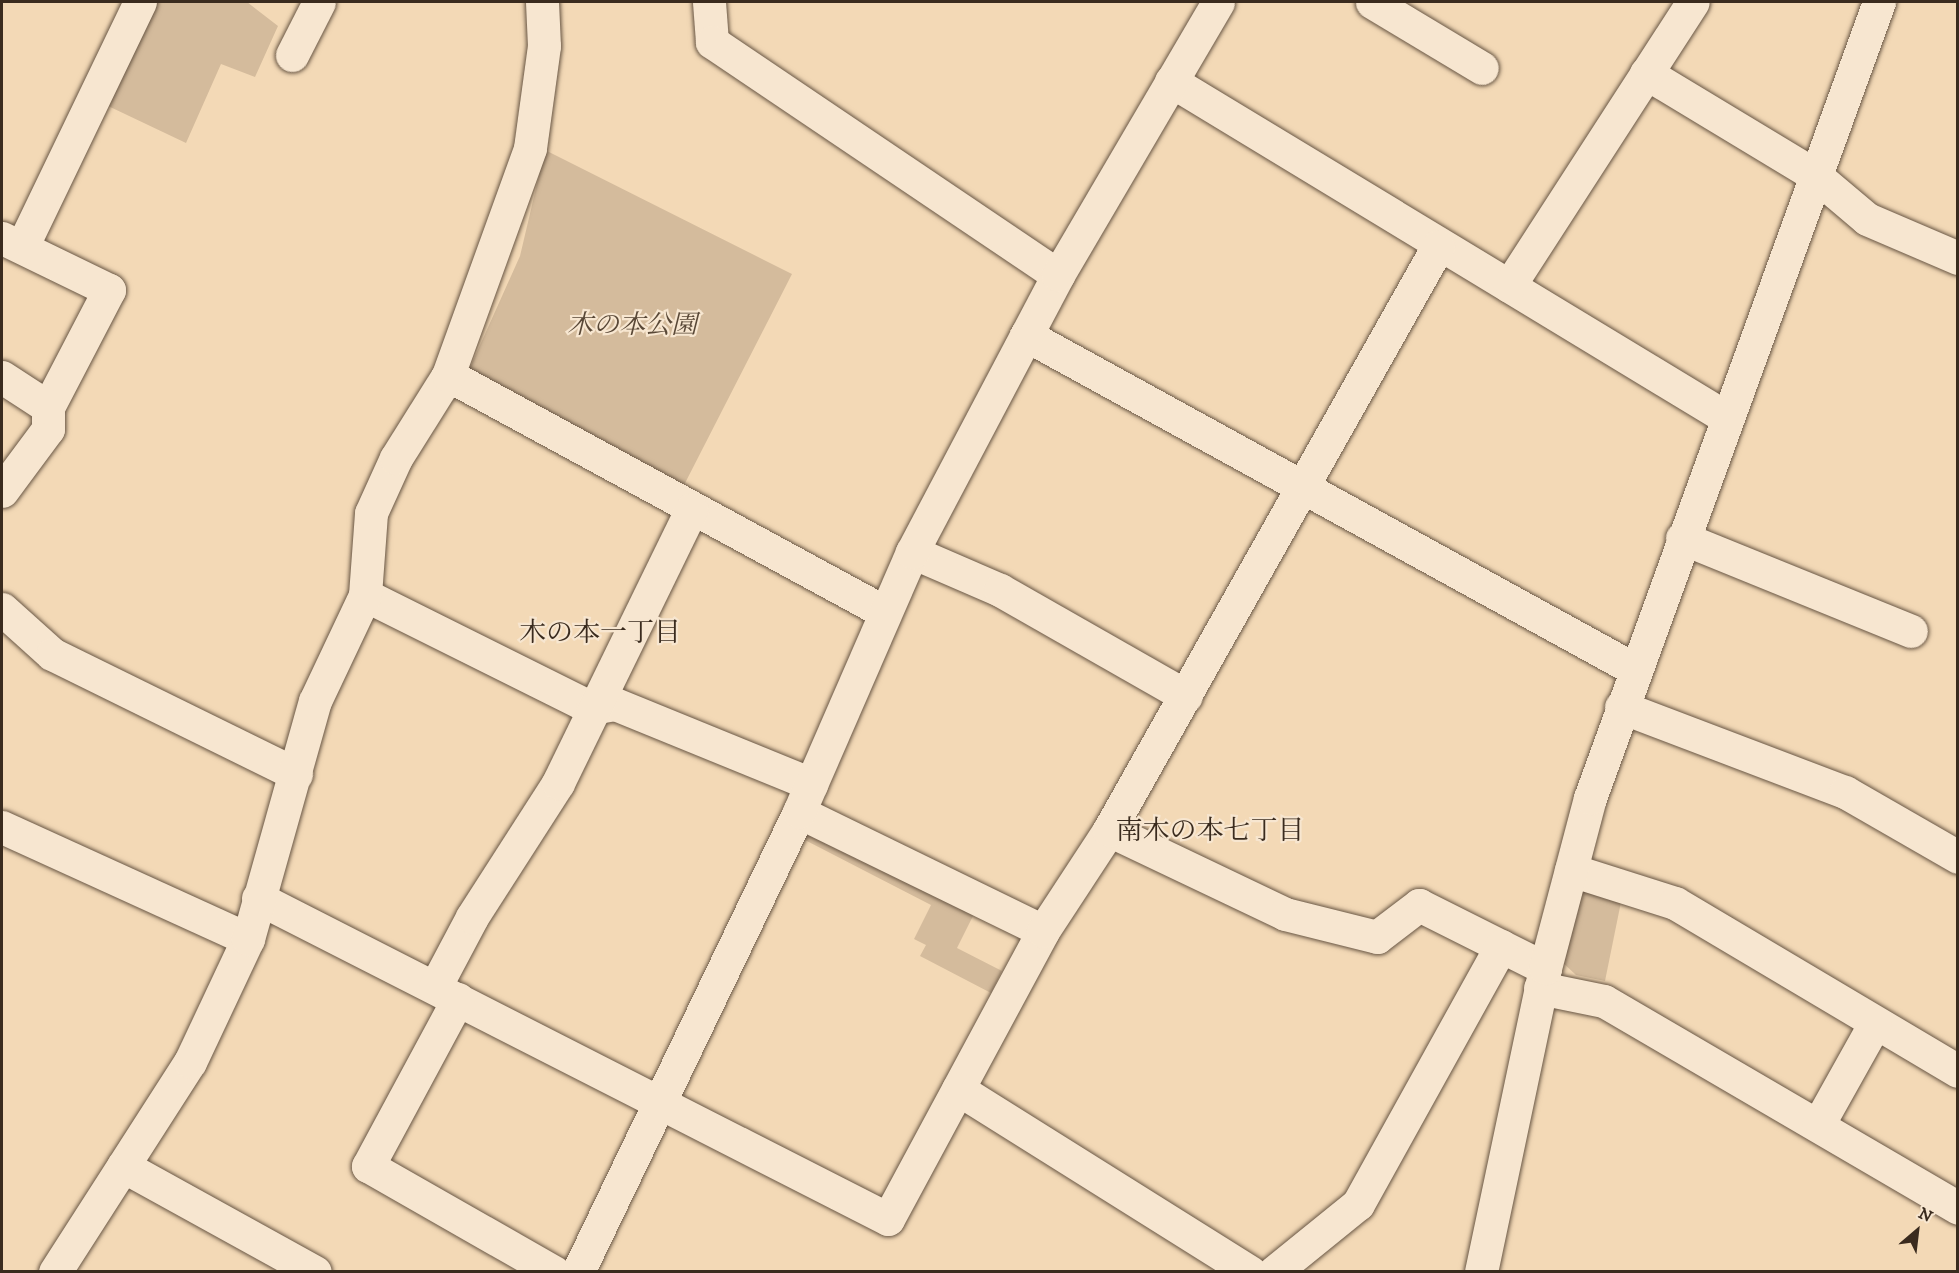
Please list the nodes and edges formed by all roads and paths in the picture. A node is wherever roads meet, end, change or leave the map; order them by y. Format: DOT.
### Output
graph roads {
  1 [pos="140,2"];
  2 [pos="319,2"];
  3 [pos="542,2"];
  4 [pos="709,2"];
  5 [pos="1218,2"];
  6 [pos="1372,2"];
  7 [pos="1693,2"];
  8 [pos="1879,2"];
  9 [pos="292,55"];
  10 [pos="1482,68"];
  11 [pos="1646,73"];
  12 [pos="1171,81"];
  13 [pos="1815,175"];
  14 [pos="12,242"];
  15 [pos="1438,246"];
  16 [pos="1958,258"];
  17 [pos="1058,275"];
  18 [pos="1509,286"];
  19 [pos="1026,335"];
  20 [pos="448,375"];
  21 [pos="2,377"];
  22 [pos="48,407"];
  23 [pos="1727,418"];
  24 [pos="1306,486"];
  25 [pos="2,491"];
  26 [pos="691,510"];
  27 [pos="1682,538"];
  28 [pos="912,552"];
  29 [pos="364,595"];
  30 [pos="2,609"];
  31 [pos="883,611"];
  32 [pos="1911,632"];
  33 [pos="1634,669"];
  34 [pos="1186,696"];
  35 [pos="1621,707"];
  36 [pos="592,708"];
  37 [pos="296,774"];
  38 [pos="805,798"];
  39 [pos="2,827"];
  40 [pos="1109,830"];
  41 [pos="1958,857"];
  42 [pos="1571,870"];
  43 [pos="258,898"];
  44 [pos="1043,931"];
  45 [pos="248,939"];
  46 [pos="1501,946"];
  47 [pos="1543,978"];
  48 [pos="446,993"];
  49 [pos="1875,1023"];
  50 [pos="1958,1071"];
  51 [pos="958,1089"];
  52 [pos="662,1101"];
  53 [pos="1818,1125"];
  54 [pos="123,1166"];
  55 [pos="1958,1208"];
  56 [pos="55,1272"];
  57 [pos="315,1272"];
  58 [pos="554,1272"];
  59 [pos="578,1272"];
  60 [pos="1250,1272"];
  61 [pos="1274,1272"];
  62 [pos="1482,1272"];
  1 -- 14 [label="street"];
  2 -- 9 [label="street"];
  3 -- 20 [label="street"];
  4 -- 17 [label="street"];
  5 -- 12 [label="street"];
  6 -- 10 [label="street"];
  7 -- 11 [label="street"];
  8 -- 13 [label="street"];
  11 -- 13 [label="street"];
  11 -- 18 [label="street"];
  12 -- 15 [label="street"];
  12 -- 17 [label="street"];
  13 -- 16 [label="street"];
  13 -- 23 [label="street"];
  14 -- 22 [label="street"];
  15 -- 18 [label="street"];
  15 -- 24 [label="street"];
  17 -- 19 [label="street"];
  18 -- 23 [label="street"];
  19 -- 24 [label="street"];
  19 -- 28 [label="street"];
  20 -- 26 [label="street"];
  20 -- 29 [label="street"];
  21 -- 22 [label="street"];
  22 -- 25 [label="street"];
  23 -- 27 [label="street"];
  24 -- 33 [label="street"];
  24 -- 34 [label="street"];
  26 -- 31 [label="street"];
  26 -- 36 [label="street"];
  27 -- 32 [label="street"];
  27 -- 33 [label="street"];
  28 -- 31 [label="street"];
  28 -- 34 [label="street"];
  29 -- 36 [label="street"];
  29 -- 37 [label="street"];
  30 -- 37 [label="street"];
  31 -- 38 [label="street"];
  33 -- 35 [label="street"];
  34 -- 40 [label="street"];
  35 -- 41 [label="street"];
  35 -- 42 [label="street"];
  36 -- 38 [label="street"];
  36 -- 48 [label="street"];
  37 -- 43 [label="street"];
  38 -- 44 [label="street"];
  38 -- 52 [label="street"];
  39 -- 45 [label="street"];
  40 -- 44 [label="street"];
  40 -- 46 [label="street"];
  42 -- 47 [label="street"];
  42 -- 49 [label="street"];
  43 -- 45 [label="street"];
  43 -- 48 [label="street"];
  44 -- 51 [label="street"];
  45 -- 54 [label="street"];
  46 -- 47 [label="street"];
  46 -- 61 [label="street"];
  47 -- 53 [label="street"];
  47 -- 62 [label="street"];
  48 -- 52 [label="street"];
  48 -- 58 [label="street"];
  49 -- 50 [label="street"];
  49 -- 53 [label="street"];
  51 -- 52 [label="street"];
  51 -- 60 [label="street"];
  52 -- 59 [label="street"];
  53 -- 55 [label="street"];
  54 -- 56 [label="street"];
  54 -- 57 [label="street"];
}
